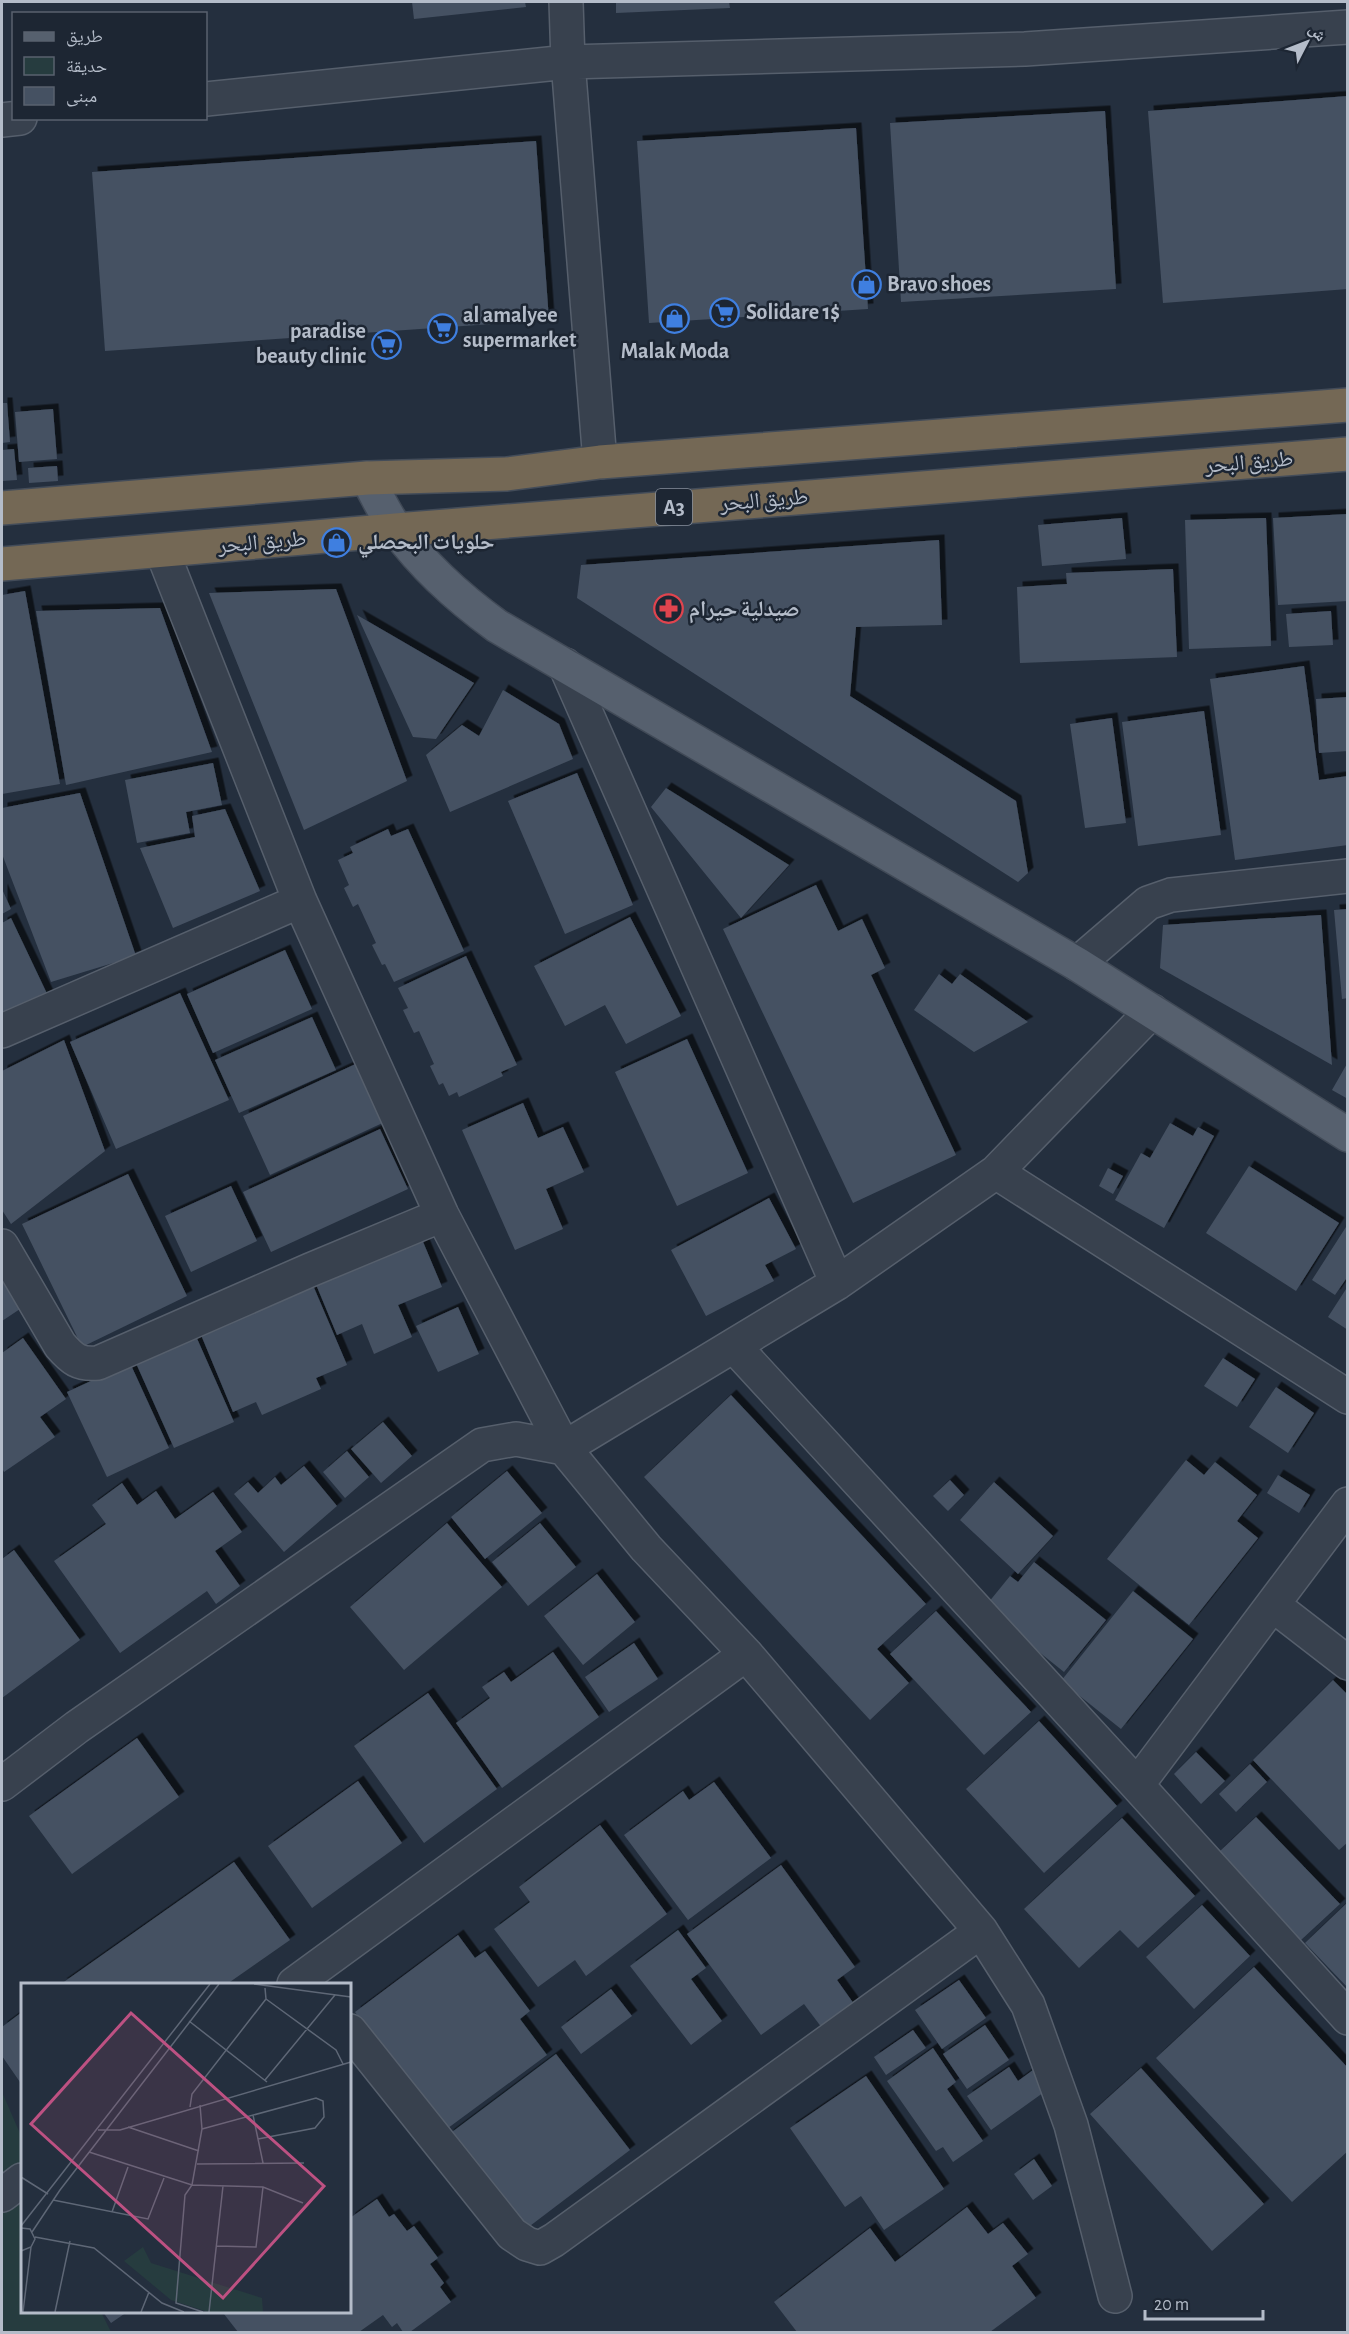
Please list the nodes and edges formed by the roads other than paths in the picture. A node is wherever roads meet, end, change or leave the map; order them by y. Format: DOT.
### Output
graph roads {
  1 [pos="566,2"];
  2 [pos="1347,27"];
  3 [pos="568,62"];
  4 [pos="207,99"];
  5 [pos="1347,405"];
  6 [pos="1347,454"];
  7 [pos="600,462"];
  8 [pos="367,478"];
  9 [pos="2,508"];
  10 [pos="396,530"];
  11 [pos="162,551"];
  12 [pos="2,564"];
  13 [pos="566,665"];
  14 [pos="1347,876"];
  15 [pos="300,901"];
  16 [pos="1077,964"];
  17 [pos="1152,1011"];
  18 [pos="2,1031"];
  19 [pos="1347,1135"];
  20 [pos="996,1172"];
  21 [pos="442,1215"];
  22 [pos="2,1246"];
  23 [pos="837,1283"];
  24 [pos="734,1346"];
  25 [pos="1347,1397"];
  26 [pos="564,1448"];
  27 [pos="1347,1504"];
  28 [pos="1273,1605"];
  29 [pos="746,1654"];
  30 [pos="1347,1663"];
  31 [pos="2,1784"];
  32 [pos="1137,1785"];
  33 [pos="981,1930"];
  34 [pos="304,1982"];
  35 [pos="1347,2018"];
  36 [pos="351,2032"];
  37 [pos="21,2181"];
  38 [pos="2,2195"];
  39 [pos="1115,2296"];
  1 -- 3 [label="street"];
  2 -- 3 [label="street"];
  3 -- 4 [label="street"];
  3 -- 7 [label="street"];
  5 -- 7 [label="highway, A3"];
  6 -- 10 [label="highway, طريق البحر / A3"];
  7 -- 8 [label="highway, A3"];
  8 -- 9 [label="highway, A3"];
  8 -- 10 [label="main road"];
  10 -- 11 [label="highway, طريق البحر / A3"];
  10 -- 13 [label="main road"];
  11 -- 12 [label="highway, طريق البحر / A3"];
  11 -- 15 [label="street"];
  13 -- 16 [label="main road"];
  13 -- 23 [label="street"];
  14 -- 16 [label="street"];
  15 -- 18 [label="street"];
  15 -- 21 [label="street"];
  16 -- 17 [label="main road"];
  17 -- 19 [label="main road"];
  17 -- 20 [label="street"];
  20 -- 23 [label="street"];
  20 -- 25 [label="street"];
  21 -- 22 [label="street"];
  21 -- 26 [label="street"];
  23 -- 24 [label="street"];
  24 -- 26 [label="street"];
  24 -- 32 [label="street"];
  26 -- 29 [label="street"];
  26 -- 31 [label="street"];
  27 -- 28 [label="street"];
  28 -- 30 [label="street"];
  28 -- 32 [label="street"];
  29 -- 33 [label="street"];
  29 -- 34 [label="street"];
  32 -- 35 [label="street"];
  33 -- 36 [label="street"];
  33 -- 39 [label="street"];
  37 -- 38 [label="street"];
}
